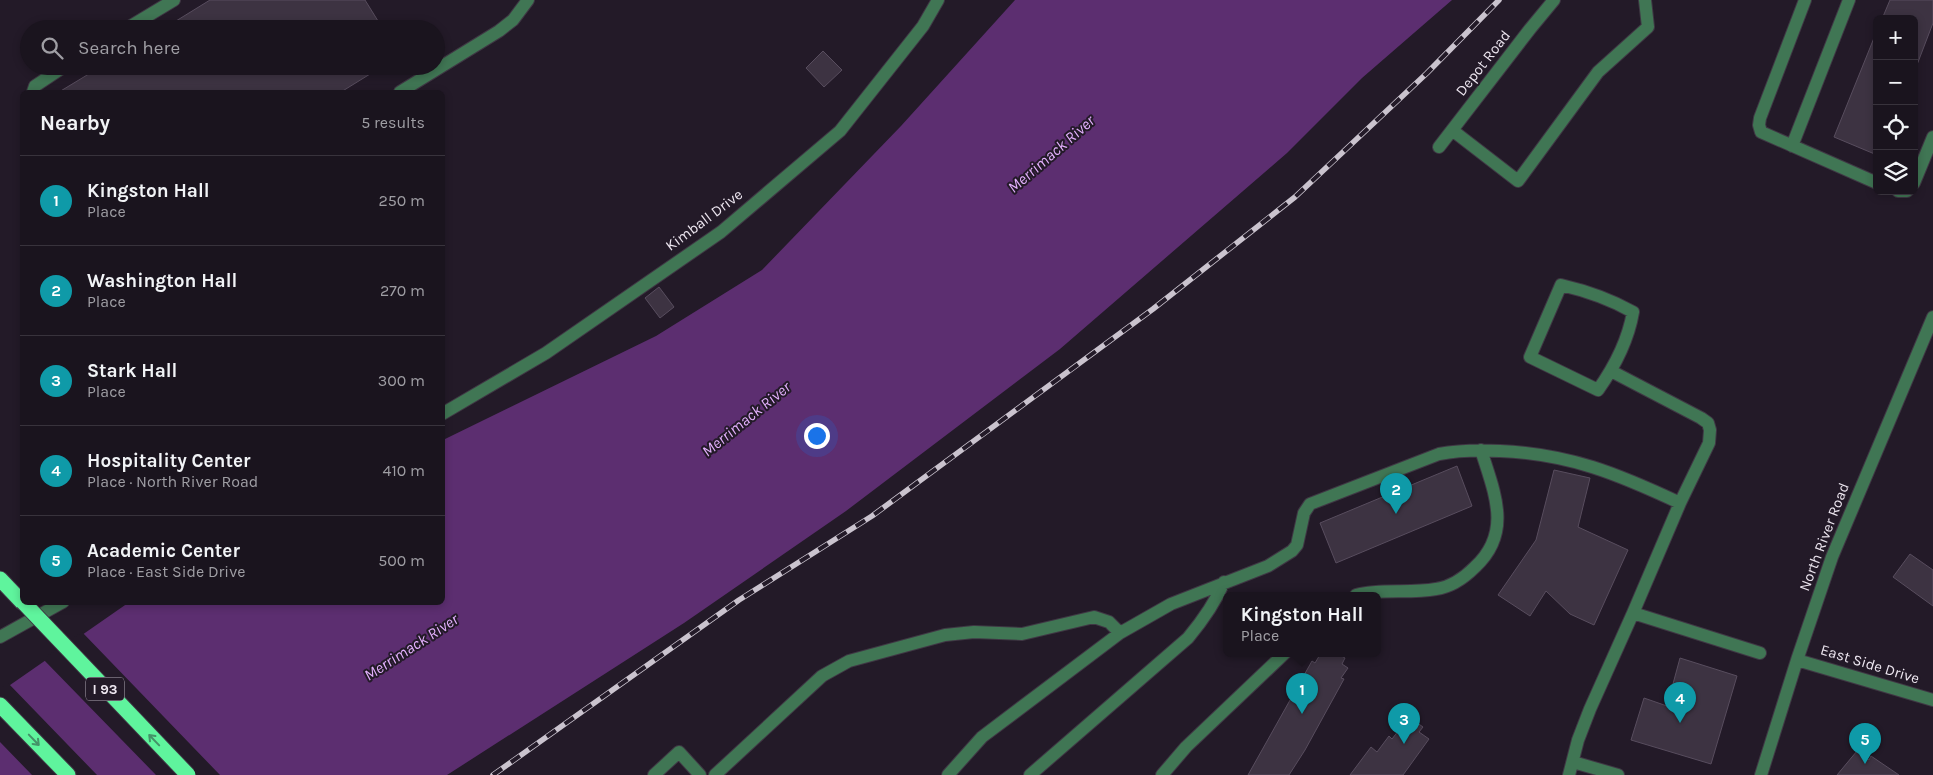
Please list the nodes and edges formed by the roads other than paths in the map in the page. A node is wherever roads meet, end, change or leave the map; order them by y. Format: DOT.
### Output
graph roads {
  1 [pos="174,0"];
  2 [pos="528,0"];
  3 [pos="938,0"];
  4 [pos="1554,0"];
  5 [pos="1644,0"];
  6 [pos="1805,0"];
  7 [pos="1850,0"];
  8 [pos="141,20"];
  9 [pos="445,65"];
  10 [pos="52,75"];
  11 [pos="428,75"];
  12 [pos="34,90"];
  13 [pos="403,90"];
  14 [pos="1452,130"];
  15 [pos="1933,137"];
  16 [pos="1792,146"];
  17 [pos="1439,147"];
  18 [pos="1918,173"];
  19 [pos="1873,181"];
  20 [pos="1933,316"];
  21 [pos="1611,371"];
  22 [pos="445,412"];
  23 [pos="1481,450"];
  24 [pos="1680,503"];
  25 [pos="0,579"];
  26 [pos="1224,582"];
  27 [pos="1373,592"];
  28 [pos="20,599"];
  29 [pos="26,605"];
  30 [pos="58,605"];
  31 [pos="1633,613"];
  32 [pos="1120,632"];
  33 [pos="0,637"];
  34 [pos="1760,653"];
  35 [pos="1281,657"];
  36 [pos="1797,660"];
  37 [pos="1933,700"];
  38 [pos="0,705"];
  39 [pos="1573,762"];
  40 [pos="68,775"];
  41 [pos="188,775"];
  42 [pos="654,775"];
  43 [pos="700,775"];
  44 [pos="715,775"];
  45 [pos="948,775"];
  46 [pos="1030,775"];
  47 [pos="1162,775"];
  48 [pos="1569,775"];
  49 [pos="1618,775"];
  50 [pos="1761,775"];
  1 -- 8 [label="street"];
  2 -- 9 [label="street"];
  3 -- 22 [label="street, Kimball Drive"];
  4 -- 14 [label="street, Depot Road"];
  5 -- 14 [label="street"];
  6 -- 16 [label="street"];
  7 -- 16 [label="street"];
  10 -- 12 [label="street"];
  11 -- 13 [label="street"];
  14 -- 17 [label="street, Depot Road"];
  15 -- 18 [label="street"];
  16 -- 19 [label="street"];
  20 -- 36 [label="street, North River Road"];
  21 -- 21 [label="street"];
  21 -- 24 [label="street"];
  23 -- 24 [label="street"];
  23 -- 26 [label="street"];
  23 -- 27 [label="street"];
  24 -- 31 [label="street"];
  25 -- 28 [label="highway, I 93"];
  26 -- 32 [label="street"];
  26 -- 46 [label="street"];
  41 -- 29 [label="highway, I 93, one-way, bridge"];
  30 -- 33 [label="street"];
  31 -- 34 [label="street"];
  31 -- 39 [label="street"];
  32 -- 44 [label="street"];
  32 -- 45 [label="street"];
  35 -- 47 [label="street"];
  36 -- 37 [label="street, East Side Drive"];
  36 -- 50 [label="street, North River Road"];
  38 -- 40 [label="highway, one-way"];
  39 -- 48 [label="street"];
  39 -- 49 [label="street"];
  42 -- 43 [label="street"];
}
